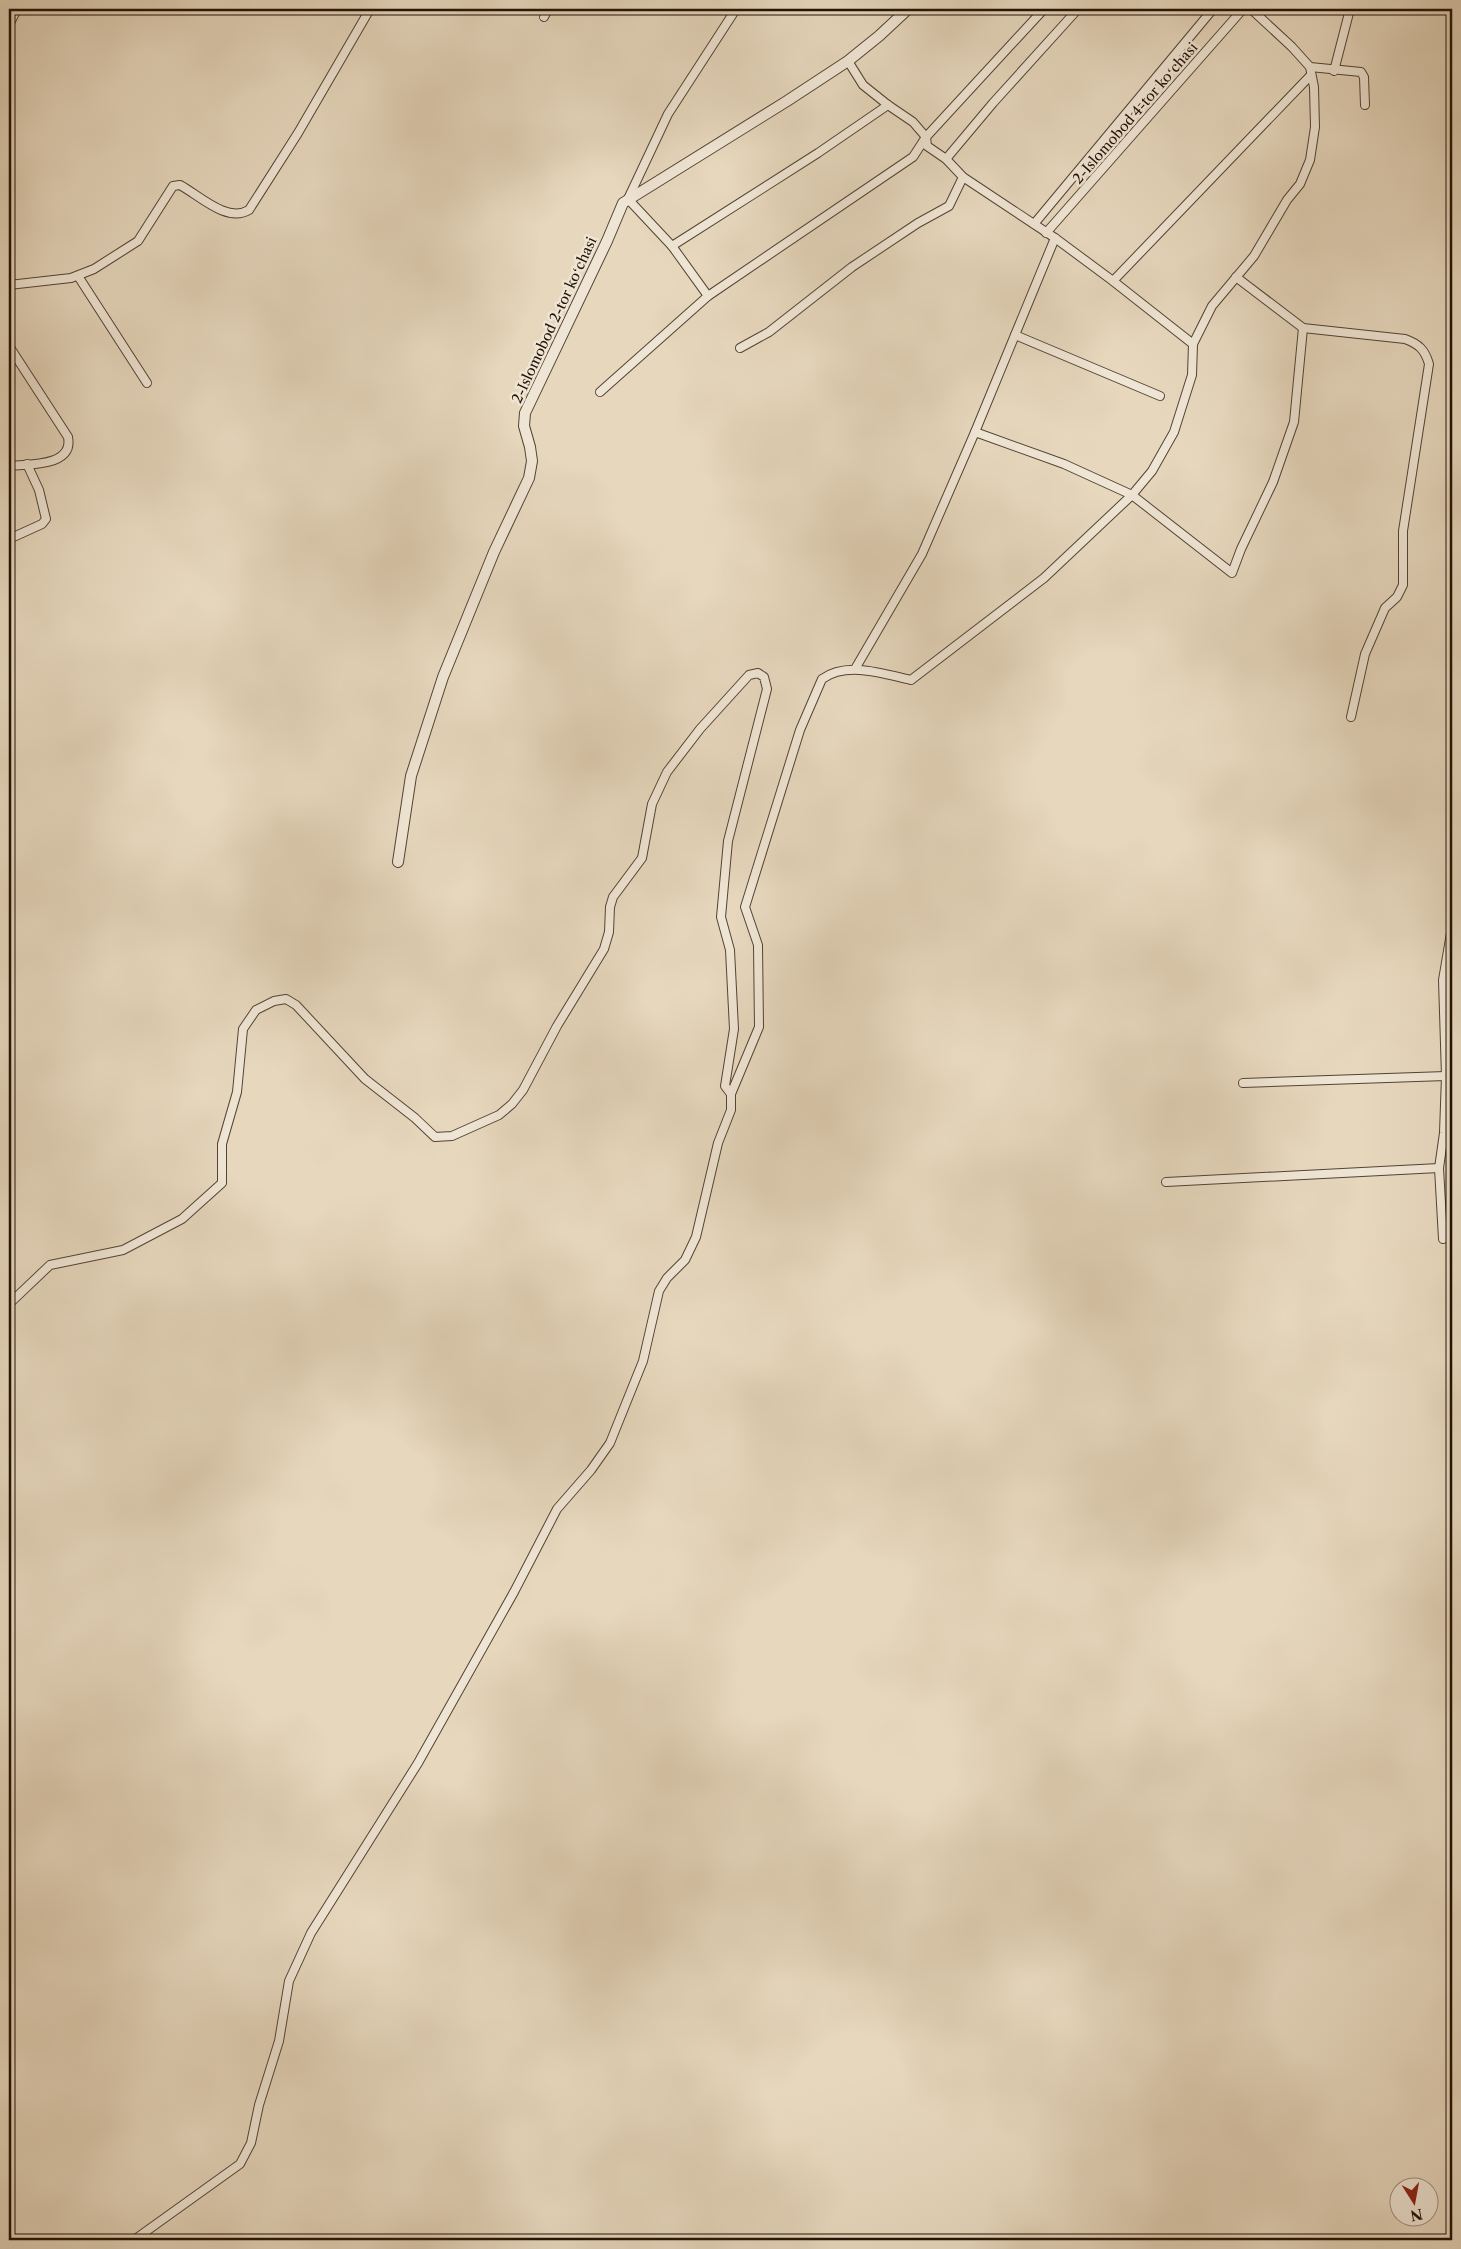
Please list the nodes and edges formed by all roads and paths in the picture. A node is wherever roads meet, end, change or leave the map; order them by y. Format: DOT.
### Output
graph roads {
  1 [pos="17,9"];
  2 [pos="370,9"];
  3 [pos="548,9"];
  4 [pos="736,9"];
  5 [pos="908,9"];
  6 [pos="1044,9"];
  7 [pos="1078,9"];
  8 [pos="1213,9"];
  9 [pos="1243,9"];
  10 [pos="1251,9"];
  11 [pos="1350,9"];
  12 [pos="544,17"];
  13 [pos="9,25"];
  14 [pos="848,61"];
  15 [pos="1309,68"];
  16 [pos="1334,71"];
  17 [pos="888,105"];
  18 [pos="1365,105"];
  19 [pos="926,137"];
  20 [pos="946,159"];
  21 [pos="963,177"];
  22 [pos="628,199"];
  23 [pos="1034,224"];
  24 [pos="1046,233"];
  25 [pos="1055,238"];
  26 [pos="672,246"];
  27 [pos="78,276"];
  28 [pos="1236,277"];
  29 [pos="1113,281"];
  30 [pos="9,285"];
  31 [pos="708,296"];
  32 [pos="1303,328"];
  33 [pos="1015,335"];
  34 [pos="1193,344"];
  35 [pos="9,346"];
  36 [pos="740,348"];
  37 [pos="147,383"];
  38 [pos="600,392"];
  39 [pos="1160,396"];
  40 [pos="975,432"];
  41 [pos="27,464"];
  42 [pos="9,466"];
  43 [pos="1132,495"];
  44 [pos="9,539"];
  45 [pos="855,669"];
  46 [pos="1351,718"];
  47 [pos="398,862"];
  48 [pos="1452,927"];
  49 [pos="1449,1056"];
  50 [pos="1446,1076"];
  51 [pos="1243,1083"];
  52 [pos="731,1094"];
  53 [pos="1439,1168"];
  54 [pos="1166,1182"];
  55 [pos="1444,1238"];
  56 [pos="9,1304"];
  57 [pos="134,2240"];
  1 -- 13 [label="street"];
  2 -- 27 [label="street"];
  3 -- 12 [label="street"];
  4 -- 22 [label="street"];
  5 -- 14 [label="street, 2-Islomobod 2-tor koʻchasi"];
  6 -- 19 [label="street"];
  7 -- 20 [label="street"];
  8 -- 23 [label="street, 2-Islomobod 4-tor koʻchasi"];
  9 -- 24 [label="street, 2-Islomobod 4-tor koʻchasi"];
  10 -- 15 [label="street"];
  11 -- 16 [label="street"];
  14 -- 17 [label="street"];
  14 -- 22 [label="street, 2-Islomobod 2-tor koʻchasi"];
  15 -- 16 [label="street"];
  15 -- 28 [label="street"];
  15 -- 29 [label="street"];
  16 -- 18 [label="street"];
  17 -- 19 [label="street"];
  17 -- 26 [label="street"];
  19 -- 20 [label="street"];
  19 -- 31 [label="street"];
  20 -- 21 [label="street"];
  21 -- 23 [label="street"];
  21 -- 36 [label="street"];
  22 -- 26 [label="street"];
  22 -- 47 [label="street, 2-Islomobod 2-tor koʻchasi"];
  23 -- 24 [label="street"];
  24 -- 25 [label="street"];
  25 -- 29 [label="street"];
  25 -- 33 [label="street"];
  26 -- 31 [label="street"];
  27 -- 30 [label="street"];
  27 -- 37 [label="street"];
  28 -- 32 [label="street"];
  28 -- 34 [label="street"];
  29 -- 34 [label="street"];
  31 -- 38 [label="street"];
  32 -- 43 [label="street"];
  32 -- 46 [label="street"];
  33 -- 39 [label="street"];
  33 -- 40 [label="street"];
  34 -- 43 [label="street"];
  35 -- 41 [label="street"];
  40 -- 43 [label="street"];
  40 -- 45 [label="street"];
  41 -- 42 [label="street"];
  41 -- 44 [label="street"];
  43 -- 45 [label="street"];
  45 -- 52 [label="street"];
  48 -- 49 [label="street"];
  49 -- 50 [label="street"];
  50 -- 51 [label="street"];
  50 -- 53 [label="street"];
  52 -- 56 [label="street"];
  52 -- 57 [label="street"];
  53 -- 54 [label="street"];
  53 -- 55 [label="street"];
}
